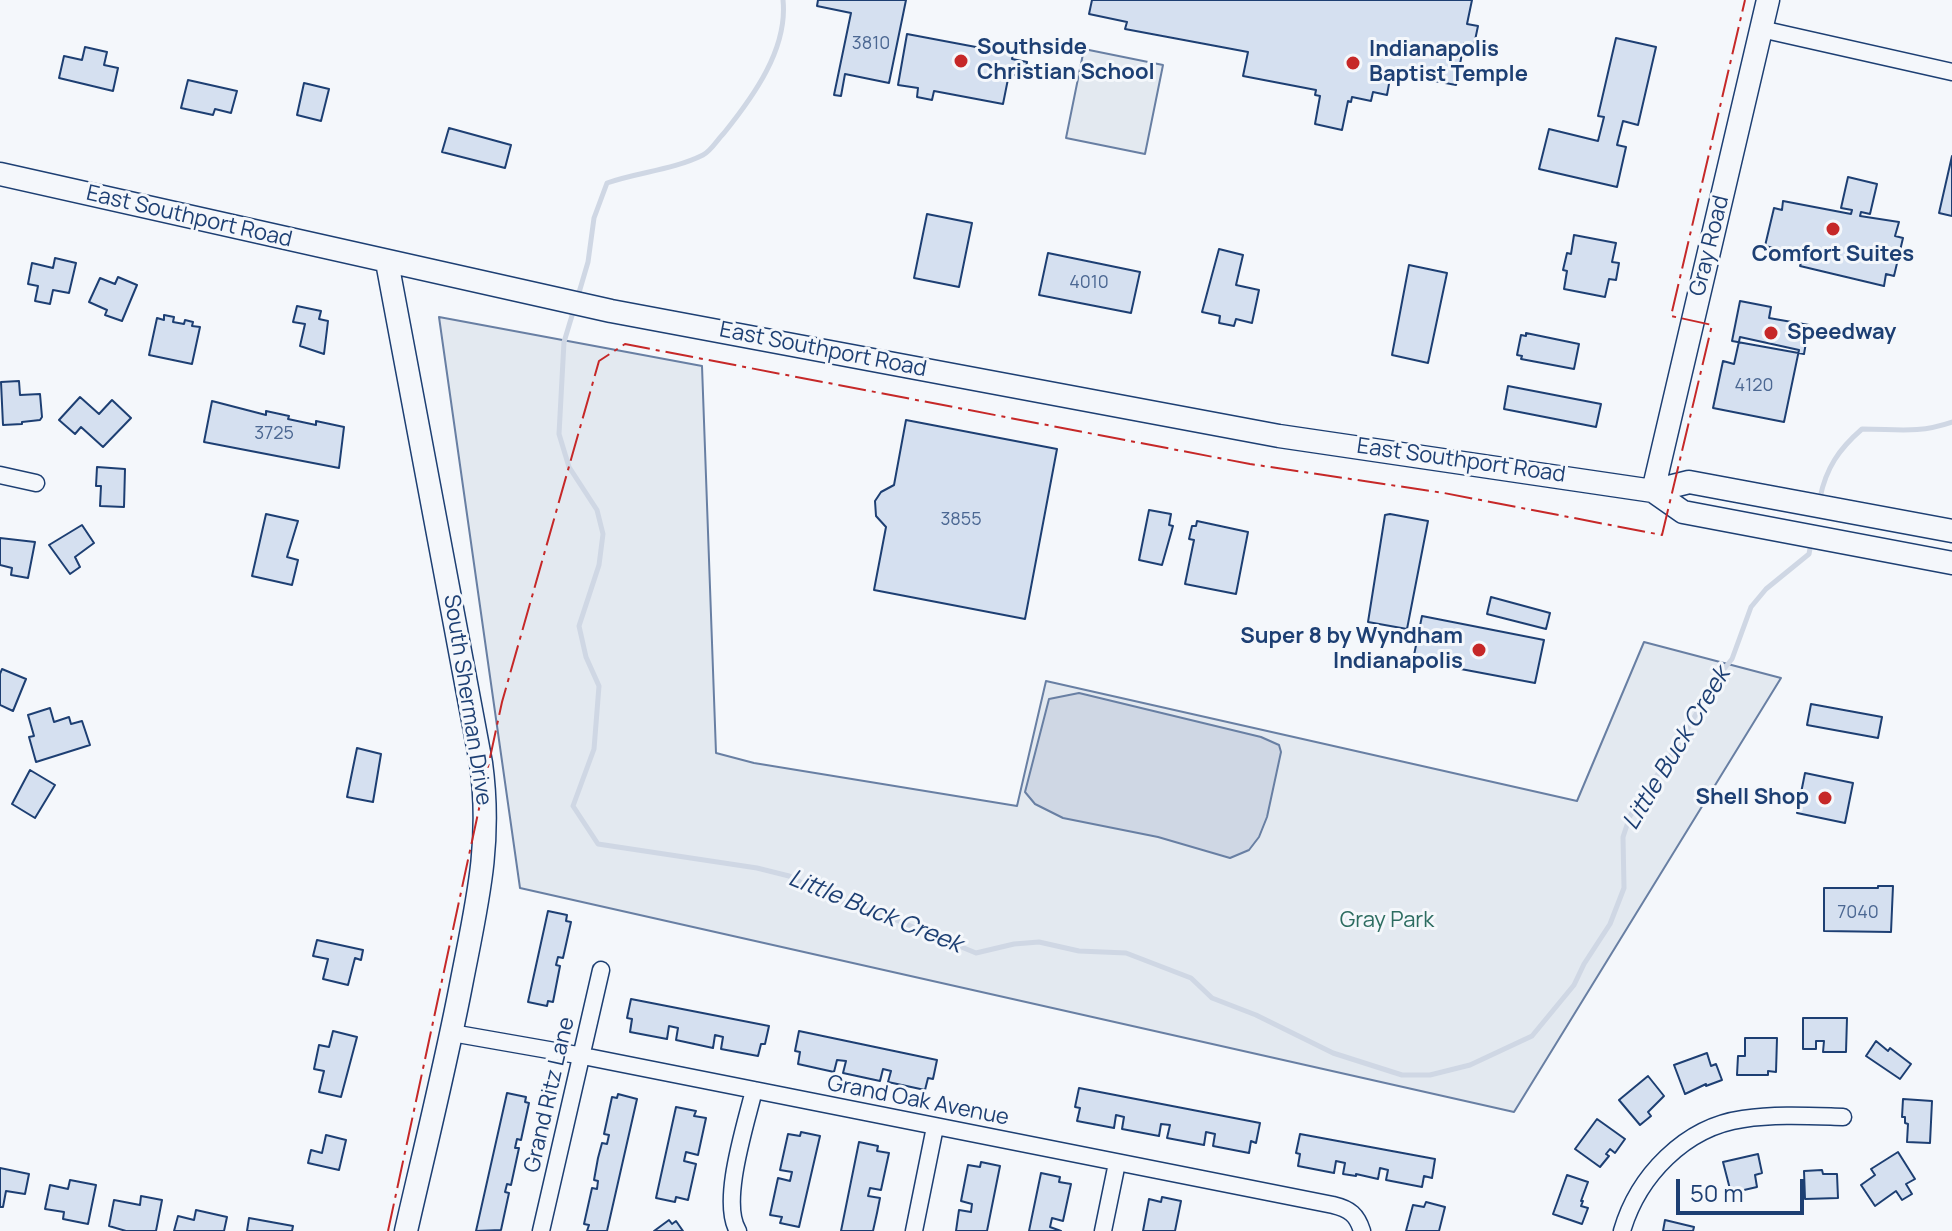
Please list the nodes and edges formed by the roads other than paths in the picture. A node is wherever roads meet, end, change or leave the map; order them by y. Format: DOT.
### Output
graph roads {
  1 [pos="1768,0"];
  2 [pos="1761,29"];
  3 [pos="1952,72"];
  4 [pos="0,174"];
  5 [pos="387,262"];
  6 [pos="0,475"];
  7 [pos="36,483"];
  8 [pos="1653,491"];
  9 [pos="1952,531"];
  10 [pos="1952,563"];
  11 [pos="601,970"];
  12 [pos="452,1033"];
  13 [pos="583,1056"];
  14 [pos="754,1090"];
  15 [pos="1843,1117"];
  16 [pos="935,1127"];
  17 [pos="1117,1163"];
  18 [pos="406,1231"];
  19 [pos="541,1231"];
  20 [pos="738,1231"];
  21 [pos="914,1231"];
  22 [pos="1103,1231"];
  23 [pos="1362,1231"];
  24 [pos="1622,1231"];
  1 -- 2 [label="main road, Gray Road"];
  2 -- 3 [label="street"];
  2 -- 8 [label="main road, Gray Road"];
  4 -- 5 [label="main road, East Southport Road"];
  5 -- 8 [label="main road, East Southport Road"];
  5 -- 12 [label="main road, South Sherman Drive"];
  6 -- 7 [label="street"];
  8 -- 9 [label="main road, East Southport Road"];
  8 -- 10 [label="main road, East Southport Road"];
  11 -- 13 [label="street, Grand Ritz Lane"];
  12 -- 13 [label="street, Grand Oak Avenue"];
  12 -- 18 [label="main road, South Sherman Drive"];
  13 -- 14 [label="street, Grand Oak Avenue"];
  13 -- 19 [label="street, Grand Ritz Lane"];
  14 -- 16 [label="street, Grand Oak Avenue"];
  14 -- 20 [label="street"];
  15 -- 24 [label="street"];
  16 -- 17 [label="street, Grand Oak Avenue"];
  16 -- 21 [label="street"];
  17 -- 22 [label="street"];
  17 -- 23 [label="street, Grand Oak Avenue"];
}
